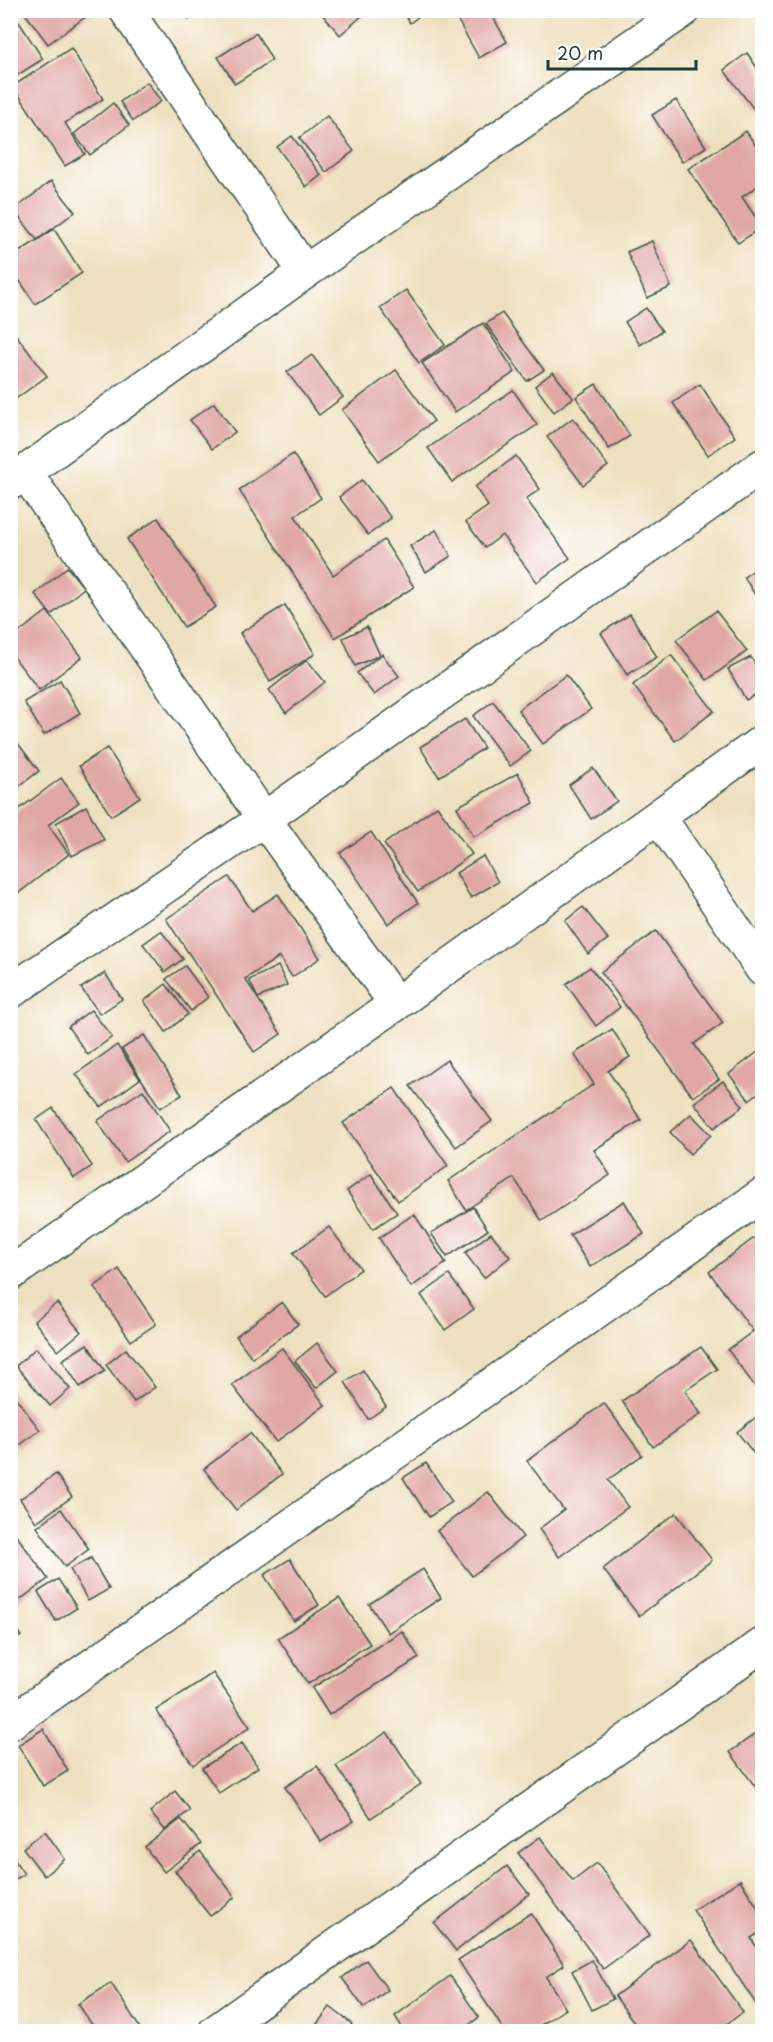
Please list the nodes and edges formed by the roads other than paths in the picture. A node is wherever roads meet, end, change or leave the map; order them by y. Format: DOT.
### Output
graph roads {
  1 [pos="126,10"];
  2 [pos="684,10"];
  3 [pos="305,272"];
  4 [pos="762,466"];
  5 [pos="18,478"];
  6 [pos="762,742"];
  7 [pos="659,817"];
  8 [pos="264,819"];
  9 [pos="762,969"];
  10 [pos="10,992"];
  11 [pos="396,1004"];
  12 [pos="762,1195"];
  13 [pos="10,1274"];
  14 [pos="762,1645"];
  15 [pos="10,1723"];
  16 [pos="215,2031"];
  1 -- 3 [label="street"];
  2 -- 3 [label="street"];
  3 -- 5 [label="street"];
  4 -- 8 [label="street"];
  5 -- 8 [label="street"];
  6 -- 7 [label="street"];
  7 -- 9 [label="street"];
  7 -- 11 [label="street"];
  8 -- 10 [label="street"];
  8 -- 11 [label="street"];
  11 -- 13 [label="street"];
  12 -- 15 [label="street"];
  14 -- 16 [label="street"];
}
